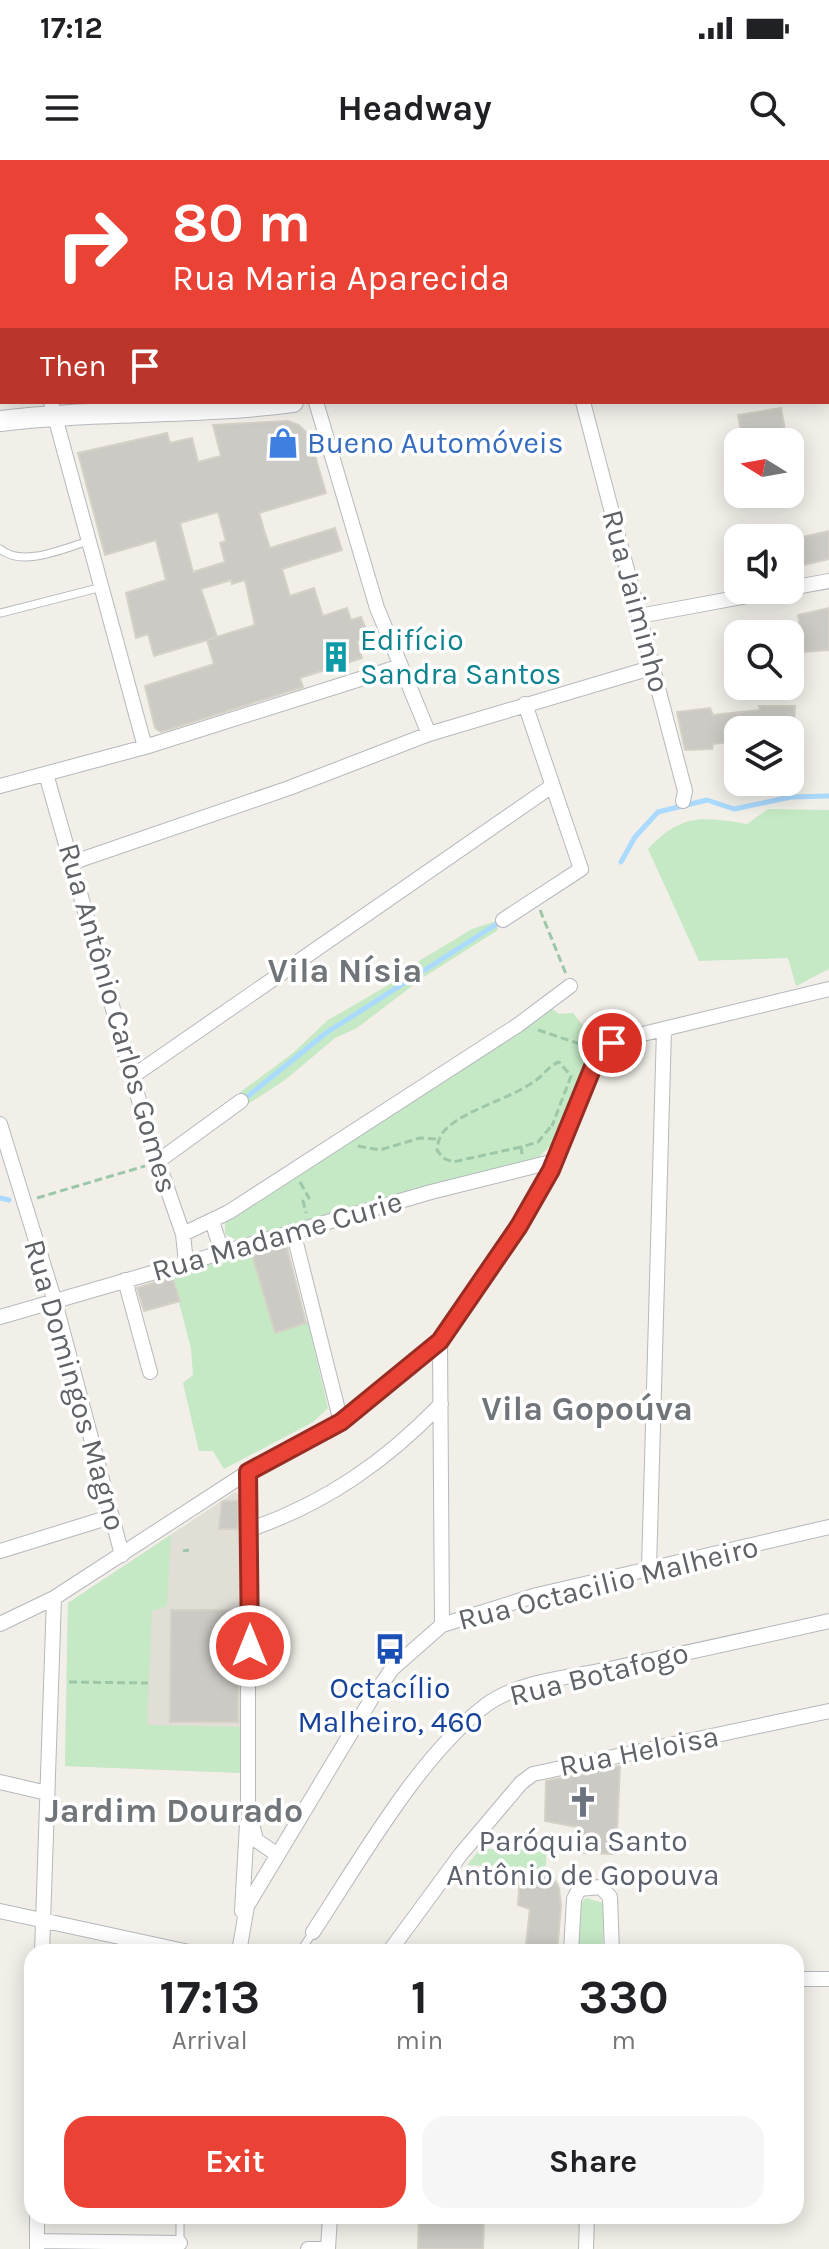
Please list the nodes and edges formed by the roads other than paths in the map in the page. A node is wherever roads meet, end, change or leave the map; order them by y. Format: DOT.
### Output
graph roads {
  1 [pos="276,404"];
  2 [pos="317,404"];
  3 [pos="584,404"];
  4 [pos="53,408"];
  5 [pos="0,421"];
  6 [pos="89,541"];
  7 [pos="0,549"];
  8 [pos="829,581"];
  9 [pos="804,585"];
  10 [pos="102,587"];
  11 [pos="724,600"];
  12 [pos="1,613"];
  13 [pos="639,616"];
  14 [pos="398,667"];
  15 [pos="654,667"];
  16 [pos="525,704"];
  17 [pos="429,734"];
  18 [pos="145,747"];
  19 [pos="46,774"];
  20 [pos="0,786"];
  21 [pos="552,786"];
  22 [pos="683,801"];
  23 [pos="74,862"];
  24 [pos="503,920"];
  25 [pos="570,986"];
  26 [pos="829,989"];
  27 [pos="664,1029"];
  28 [pos="133,1076"];
  29 [pos="241,1101"];
  30 [pos="0,1124"];
  31 [pos="555,1161"];
  32 [pos="157,1162"];
  33 [pos="212,1221"];
  34 [pos="293,1231"];
  35 [pos="183,1234"];
  36 [pos="222,1252"];
  37 [pos="186,1263"];
  38 [pos="125,1280"];
  39 [pos="55,1302"];
  40 [pos="0,1317"];
  41 [pos="440,1341"];
  42 [pos="150,1372"];
  43 [pos="441,1404"];
  44 [pos="341,1422"];
  45 [pos="248,1472"];
  46 [pos="110,1517"];
  47 [pos="829,1527"];
  48 [pos="251,1529"];
  49 [pos="0,1551"];
  50 [pos="122,1555"];
  51 [pos="649,1569"];
  52 [pos="54,1598"];
  53 [pos="829,1621"];
  54 [pos="0,1624"];
  55 [pos="442,1625"];
  56 [pos="829,1711"];
  57 [pos="0,1782"];
  58 [pos="47,1793"];
  59 [pos="248,1807"];
  60 [pos="278,1855"];
  61 [pos="0,1911"];
  62 [pos="43,1922"];
  63 [pos="242,1922"];
  64 [pos="313,1932"];
  65 [pos="42,1944"];
  66 [pos="140,1944"];
  67 [pos="240,1944"];
  68 [pos="305,1944"];
  69 [pos="395,1944"];
  70 [pos="571,1944"];
  71 [pos="612,1944"];
  72 [pos="804,1979"];
  73 [pos="829,1979"];
  74 [pos="37,2224"];
  75 [pos="180,2224"];
  76 [pos="330,2224"];
  77 [pos="587,2224"];
  78 [pos="180,2243"];
  79 [pos="37,2245"];
  80 [pos="308,2249"];
  81 [pos="328,2249"];
  82 [pos="586,2249"];
  1 -- 4 [label="main road"];
  2 -- 14 [label="street"];
  3 -- 13 [label="street, Rua Jaiminho"];
  4 -- 5 [label="main road"];
  4 -- 6 [label="street"];
  6 -- 7 [label="lane"];
  6 -- 10 [label="street"];
  8 -- 9 [label="street"];
  10 -- 12 [label="lane"];
  10 -- 18 [label="street"];
  11 -- 13 [label="street"];
  13 -- 15 [label="street, Rua Jaiminho"];
  14 -- 17 [label="street"];
  14 -- 18 [label="street"];
  15 -- 16 [label="street"];
  15 -- 22 [label="street, Rua Jaiminho"];
  16 -- 17 [label="street"];
  16 -- 21 [label="street"];
  17 -- 23 [label="street"];
  18 -- 19 [label="street"];
  19 -- 20 [label="street"];
  19 -- 23 [label="street, Rua Antônio Carlos Gomes"];
  21 -- 24 [label="street"];
  21 -- 28 [label="street"];
  23 -- 28 [label="street, Rua Antônio Carlos Gomes"];
  25 -- 33 [label="street"];
  26 -- 27 [label="street"];
  27 -- 31 [label="street"];
  27 -- 51 [label="street"];
  28 -- 32 [label="street, Rua Antônio Carlos Gomes"];
  29 -- 32 [label="street"];
  30 -- 39 [label="street, Rua Domingos Magno"];
  31 -- 34 [label="street, Rua Madame Curie"];
  31 -- 41 [label="street"];
  32 -- 35 [label="street, Rua Antônio Carlos Gomes"];
  33 -- 35 [label="street"];
  33 -- 36 [label="street"];
  34 -- 36 [label="street, Rua Madame Curie"];
  34 -- 44 [label="street"];
  35 -- 37 [label="street, Rua Antônio Carlos Gomes"];
  36 -- 37 [label="street, Rua Madame Curie"];
  37 -- 38 [label="street, Rua Madame Curie"];
  38 -- 39 [label="street, Rua Madame Curie"];
  38 -- 42 [label="street"];
  39 -- 40 [label="street, Rua Madame Curie"];
  39 -- 46 [label="street, Rua Domingos Magno"];
  41 -- 43 [label="street"];
  41 -- 44 [label="street"];
  43 -- 48 [label="street"];
  43 -- 55 [label="street"];
  44 -- 45 [label="street"];
  45 -- 48 [label="street"];
  45 -- 50 [label="street"];
  46 -- 49 [label="street"];
  46 -- 50 [label="street, Rua Domingos Magno"];
  47 -- 51 [label="street, Rua Octacilio Malheiro"];
  48 -- 59 [label="street"];
  50 -- 52 [label="street"];
  51 -- 55 [label="street, Rua Octacilio Malheiro"];
  52 -- 54 [label="street"];
  52 -- 58 [label="street"];
  53 -- 64 [label="street, Rua Botafogo"];
  55 -- 60 [label="street, Rua Octacilio Malheiro"];
  56 -- 69 [label="street, Rua Heloisa"];
  57 -- 58 [label="street"];
  58 -- 62 [label="street"];
  59 -- 60 [label="street"];
  59 -- 63 [label="street"];
  60 -- 63 [label="street, Rua Octacilio Malheiro"];
  61 -- 62 [label="street"];
  62 -- 65 [label="street"];
  62 -- 66 [label="street"];
  63 -- 67 [label="street, Rua Octacilio Malheiro"];
  64 -- 68 [label="lane, Rua Botafogo"];
  70 -- 71 [label="street"];
  72 -- 73 [label="street"];
  74 -- 79 [label="street"];
  75 -- 78 [label="lane"];
  76 -- 81 [label="street"];
  77 -- 82 [label="street"];
  78 -- 79 [label="street"];
  80 -- 81 [label="street"];
}
